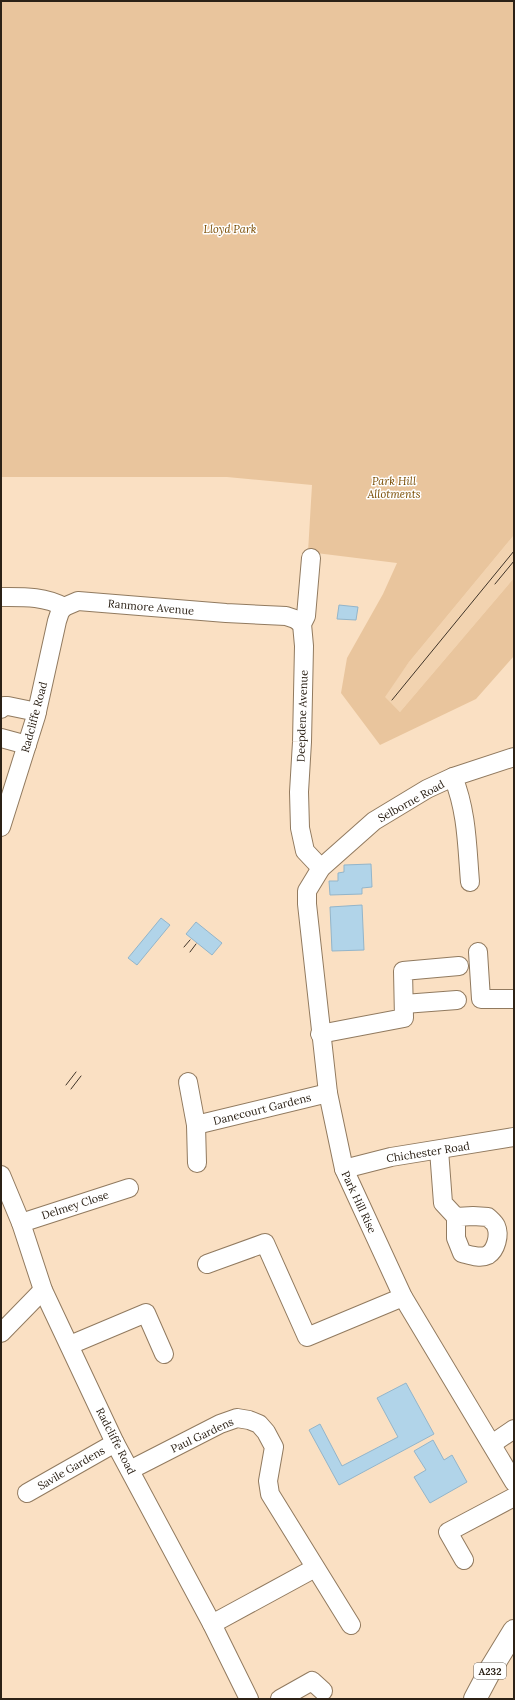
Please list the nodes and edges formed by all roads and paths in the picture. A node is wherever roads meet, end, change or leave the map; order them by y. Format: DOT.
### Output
graph roads {
  1 [pos="311,558"];
  2 [pos="1,597"];
  3 [pos="64,607"];
  4 [pos="302,624"];
  5 [pos="1,709"];
  6 [pos="37,712"];
  7 [pos="1,738"];
  8 [pos="27,745"];
  9 [pos="514,757"];
  10 [pos="453,778"];
  11 [pos="1,827"];
  12 [pos="321,868"];
  13 [pos="470,882"];
  14 [pos="478,952"];
  15 [pos="459,966"];
  16 [pos="514,998"];
  17 [pos="457,1000"];
  18 [pos="404,1004"];
  19 [pos="320,1034"];
  20 [pos="188,1082"];
  21 [pos="328,1092"];
  22 [pos="196,1125"];
  23 [pos="514,1137"];
  24 [pos="439,1150"];
  25 [pos="197,1163"];
  26 [pos="344,1169"];
  27 [pos="1,1175"];
  28 [pos="129,1188"];
  29 [pos="456,1217"];
  30 [pos="21,1223"];
  31 [pos="208,1264"];
  32 [pos="42,1290"];
  33 [pos="404,1296"];
  34 [pos="1,1333"];
  35 [pos="70,1345"];
  36 [pos="164,1354"];
  37 [pos="514,1429"];
  38 [pos="115,1443"];
  39 [pos="492,1444"];
  40 [pos="130,1470"];
  41 [pos="514,1482"];
  42 [pos="27,1493"];
  43 [pos="514,1496"];
  44 [pos="464,1560"];
  45 [pos="315,1568"];
  46 [pos="212,1624"];
  47 [pos="351,1625"];
  48 [pos="512,1638"];
  49 [pos="323,1691"];
  50 [pos="249,1699"];
  51 [pos="280,1699"];
  52 [pos="475,1699"];
  1 -- 4 [label="street, Deepdene Avenue"];
  2 -- 3 [label="street"];
  3 -- 4 [label="street, Ranmore Avenue"];
  3 -- 6 [label="street, Radcliffe Road"];
  4 -- 12 [label="street, Deepdene Avenue"];
  5 -- 6 [label="street"];
  6 -- 8 [label="street, Radcliffe Road"];
  7 -- 8 [label="street"];
  8 -- 11 [label="street, Radcliffe Road"];
  9 -- 10 [label="street, Selborne Road"];
  10 -- 12 [label="street, Selborne Road"];
  10 -- 13 [label="street"];
  12 -- 19 [label="street, Park Hill Rise"];
  14 -- 16 [label="street"];
  15 -- 18 [label="street"];
  17 -- 18 [label="street"];
  18 -- 19 [label="street"];
  19 -- 21 [label="street, Park Hill Rise"];
  20 -- 22 [label="street"];
  21 -- 22 [label="street, Danecourt Gardens"];
  21 -- 26 [label="street, Park Hill Rise"];
  22 -- 25 [label="street"];
  23 -- 24 [label="street, Chichester Road"];
  24 -- 26 [label="street, Chichester Road"];
  24 -- 29 [label="street"];
  26 -- 33 [label="street, Park Hill Rise"];
  27 -- 30 [label="street, Radcliffe Road"];
  28 -- 30 [label="street, Delmey Close"];
  30 -- 32 [label="street, Radcliffe Road"];
  31 -- 33 [label="street"];
  32 -- 34 [label="street"];
  32 -- 35 [label="street, Radcliffe Road"];
  33 -- 39 [label="street, Park Hill Rise"];
  35 -- 36 [label="street"];
  35 -- 38 [label="street, Radcliffe Road"];
  37 -- 39 [label="street"];
  38 -- 40 [label="street, Radcliffe Road"];
  38 -- 42 [label="street, Savile Gardens"];
  39 -- 41 [label="street, Park Hill Rise"];
  40 -- 45 [label="street, Paul Gardens"];
  40 -- 46 [label="street, Radcliffe Road"];
  43 -- 44 [label="street"];
  45 -- 46 [label="street"];
  45 -- 47 [label="street, Paul Gardens"];
  46 -- 50 [label="street, Radcliffe Road"];
  48 -- 52 [label="highway, A232"];
  49 -- 51 [label="street"];
}
